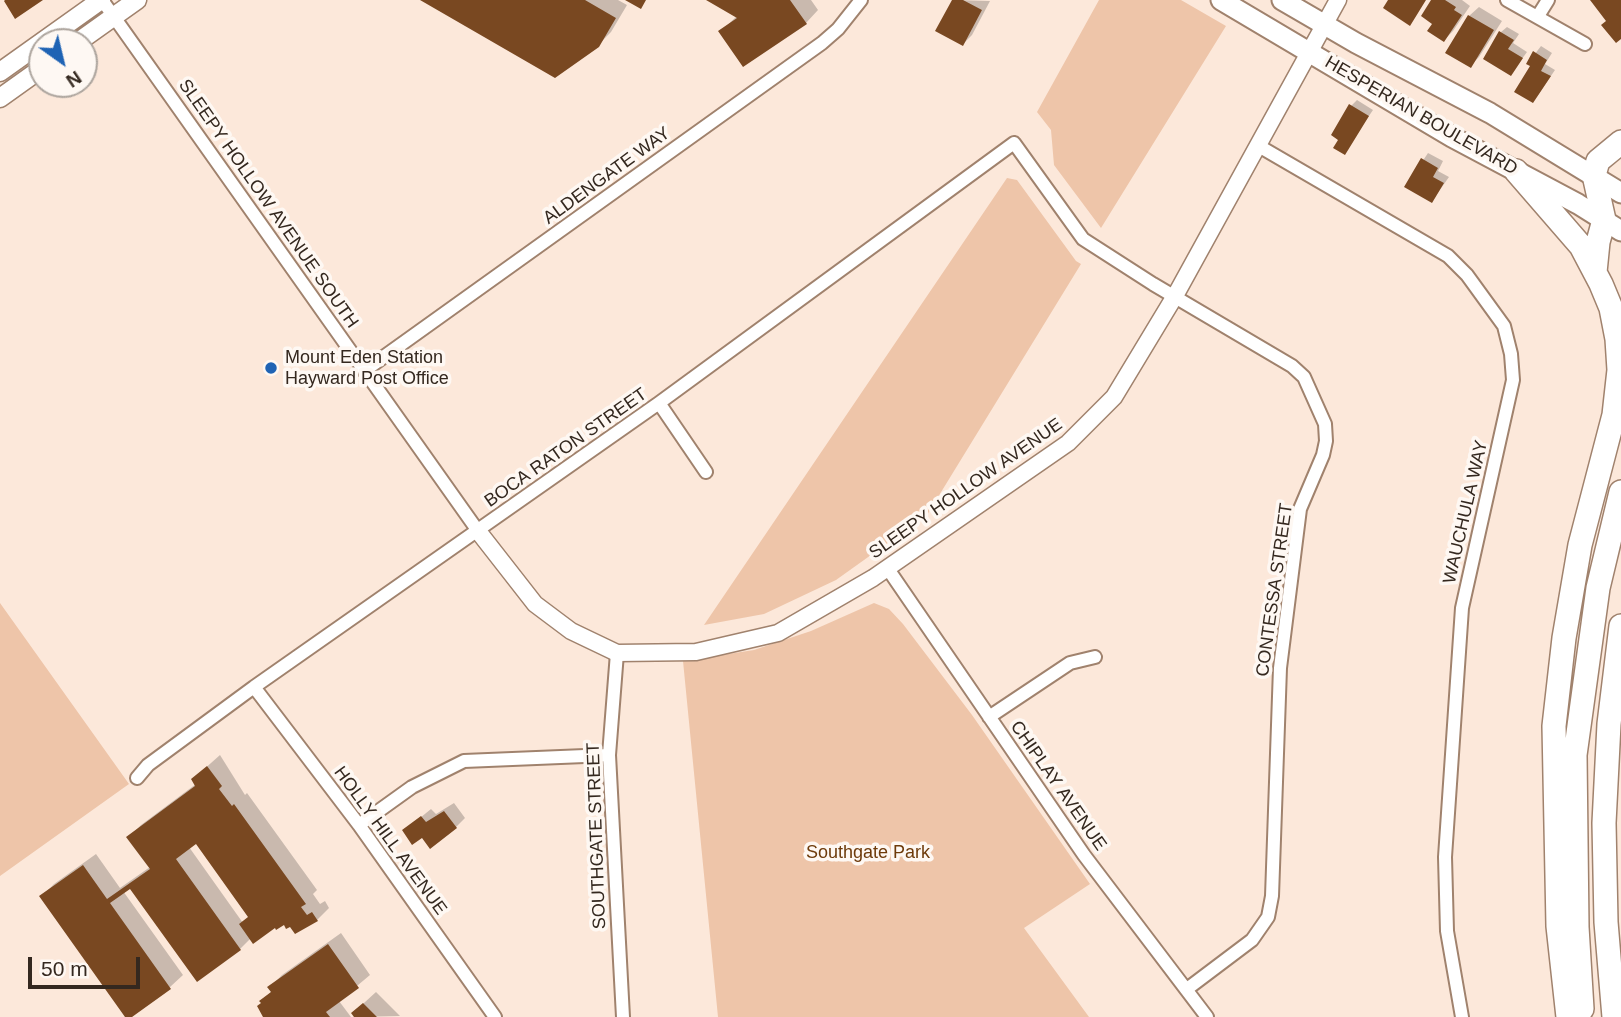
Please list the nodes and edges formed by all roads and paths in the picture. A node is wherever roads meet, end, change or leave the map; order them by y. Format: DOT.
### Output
graph roads {
  1 [pos="102,0"];
  2 [pos="137,0"];
  3 [pos="860,0"];
  4 [pos="1221,0"];
  5 [pos="1282,0"];
  6 [pos="1338,0"];
  7 [pos="1507,0"];
  8 [pos="1548,0"];
  9 [pos="1538,16"];
  10 [pos="114,17"];
  11 [pos="1324,25"];
  12 [pos="98,28"];
  13 [pos="1585,44"];
  14 [pos="1311,53"];
  15 [pos="0,72"];
  16 [pos="28,78"];
  17 [pos="0,98"];
  18 [pos="1621,142"];
  19 [pos="1014,143"];
  20 [pos="1258,145"];
  21 [pos="1516,170"];
  22 [pos="1594,175"];
  23 [pos="1621,193"];
  24 [pos="1613,226"];
  25 [pos="1595,272"];
  26 [pos="1175,296"];
  27 [pos="364,371"];
  28 [pos="659,403"];
  29 [pos="706,472"];
  30 [pos="1621,492"];
  31 [pos="478,531"];
  32 [pos="888,569"];
  33 [pos="1621,626"];
  34 [pos="617,653"];
  35 [pos="1095,657"];
  36 [pos="254,687"];
  37 [pos="989,716"];
  38 [pos="609,755"];
  39 [pos="136,778"];
  40 [pos="359,825"];
  41 [pos="1187,989"];
  42 [pos="495,1017"];
  43 [pos="623,1017"];
  44 [pos="1207,1017"];
  45 [pos="1462,1017"];
  46 [pos="1568,1017"];
  47 [pos="1582,1017"];
  48 [pos="1614,1017"];
  1 -- 10 [label="street, SLEEPY HOLLOW AVENUE SOUTH"];
  1 -- 15 [label="main road"];
  2 -- 10 [label="main road"];
  3 -- 27 [label="street, ALDENGATE WAY"];
  4 -- 14 [label="main road, HESPERIAN BOULEVARD"];
  5 -- 11 [label="main road, HESPERIAN BOULEVARD"];
  6 -- 11 [label="street, SLEEPY HOLLOW AVENUE"];
  7 -- 9 [label="street"];
  8 -- 9 [label="street"];
  9 -- 13 [label="street"];
  10 -- 12 [label="main road"];
  10 -- 27 [label="street, SLEEPY HOLLOW AVENUE SOUTH"];
  11 -- 14 [label="street, SLEEPY HOLLOW AVENUE"];
  11 -- 22 [label="main road, HESPERIAN BOULEVARD"];
  14 -- 20 [label="street, SLEEPY HOLLOW AVENUE"];
  14 -- 21 [label="main road, HESPERIAN BOULEVARD"];
  16 -- 17 [label="main road"];
  18 -- 22 [label="highway"];
  19 -- 26 [label="street, CONTESSA STREET"];
  19 -- 28 [label="street, BOCA RATON STREET"];
  20 -- 26 [label="street, SLEEPY HOLLOW AVENUE"];
  20 -- 45 [label="street, WAUCHULA WAY"];
  21 -- 24 [label="main road, HESPERIAN BOULEVARD"];
  21 -- 25 [label="highway"];
  22 -- 23 [label="main road, HESPERIAN BOULEVARD"];
  22 -- 24 [label="highway"];
  24 -- 25 [label="highway"];
  25 -- 46 [label="highway"];
  26 -- 32 [label="street, SLEEPY HOLLOW AVENUE"];
  26 -- 41 [label="street, CONTESSA STREET"];
  27 -- 31 [label="street, SLEEPY HOLLOW AVENUE SOUTH"];
  28 -- 29 [label="street"];
  28 -- 31 [label="street, BOCA RATON STREET"];
  30 -- 47 [label="highway"];
  31 -- 34 [label="street, SLEEPY HOLLOW AVENUE"];
  31 -- 36 [label="street, BOCA RATON STREET"];
  32 -- 34 [label="street, SLEEPY HOLLOW AVENUE"];
  32 -- 37 [label="street, CHIPLAY AVENUE"];
  33 -- 48 [label="highway"];
  34 -- 38 [label="street, SOUTHGATE STREET"];
  35 -- 37 [label="street"];
  36 -- 39 [label="street, BOCA RATON STREET"];
  36 -- 40 [label="street, HOLLY HILL AVENUE"];
  37 -- 41 [label="street, CHIPLAY AVENUE"];
  38 -- 40 [label="street"];
  38 -- 43 [label="street, SOUTHGATE STREET"];
  40 -- 42 [label="street, HOLLY HILL AVENUE"];
  41 -- 44 [label="street, CHIPLAY AVENUE"];
}
